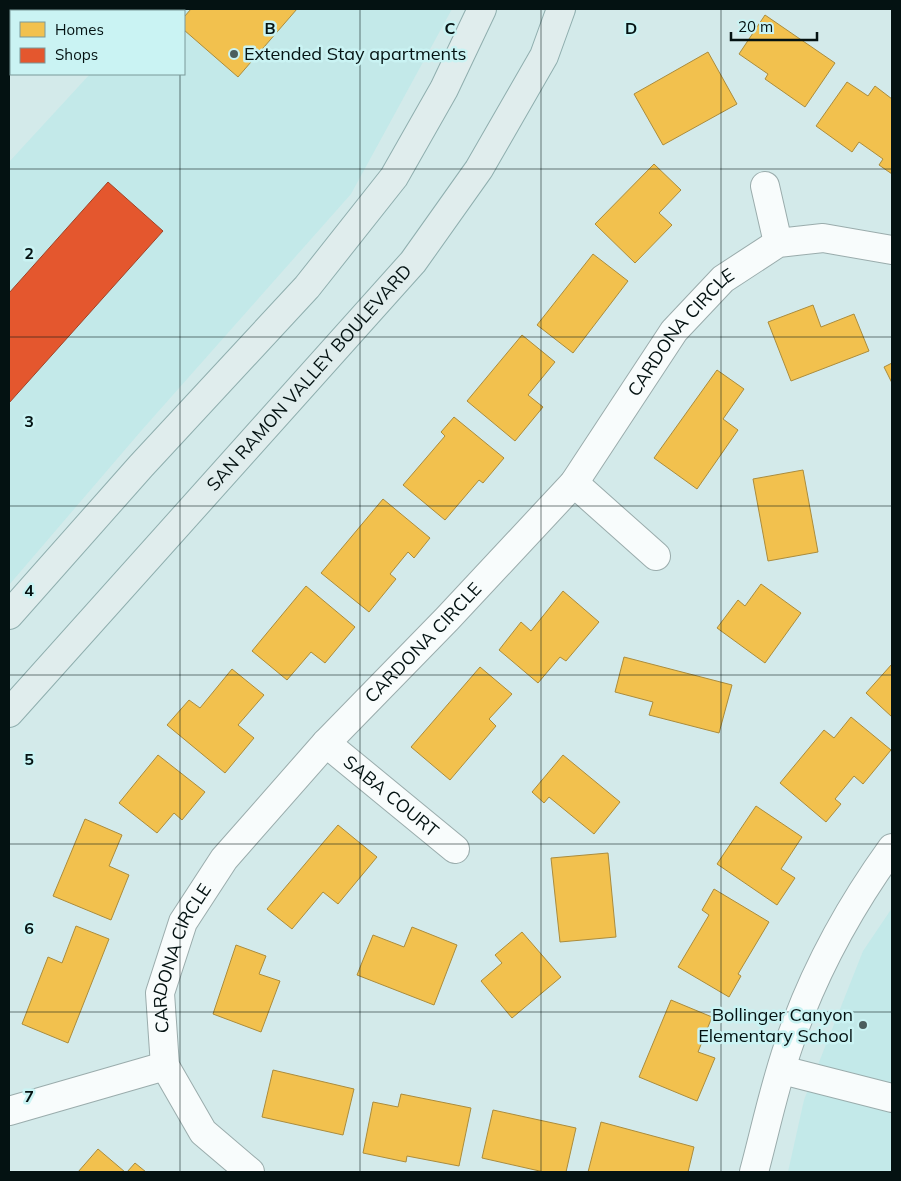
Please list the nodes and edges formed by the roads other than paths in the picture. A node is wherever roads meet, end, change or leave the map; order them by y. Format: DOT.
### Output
graph roads {
  1 [pos="482,9"];
  2 [pos="561,9"];
  3 [pos="766,186"];
  4 [pos="778,243"];
  5 [pos="892,250"];
  6 [pos="574,483"];
  7 [pos="656,556"];
  8 [pos="9,615"];
  9 [pos="9,714"];
  10 [pos="326,743"];
  11 [pos="892,848"];
  12 [pos="455,849"];
  13 [pos="165,1066"];
  14 [pos="782,1070"];
  15 [pos="892,1098"];
  16 [pos="9,1111"];
  17 [pos="250,1172"];
  18 [pos="754,1172"];
  1 -- 8 [label="main road"];
  2 -- 9 [label="main road, SAN RAMON VALLEY BOULEVARD"];
  3 -- 4 [label="street"];
  4 -- 5 [label="street, CARDONA CIRCLE"];
  4 -- 6 [label="street, CARDONA CIRCLE"];
  6 -- 7 [label="street"];
  6 -- 10 [label="street, CARDONA CIRCLE"];
  10 -- 12 [label="street, SABA COURT"];
  10 -- 13 [label="street, CARDONA CIRCLE"];
  11 -- 14 [label="street"];
  13 -- 16 [label="street"];
  13 -- 17 [label="street, CARDONA CIRCLE"];
  14 -- 15 [label="street"];
  14 -- 18 [label="street"];
}
